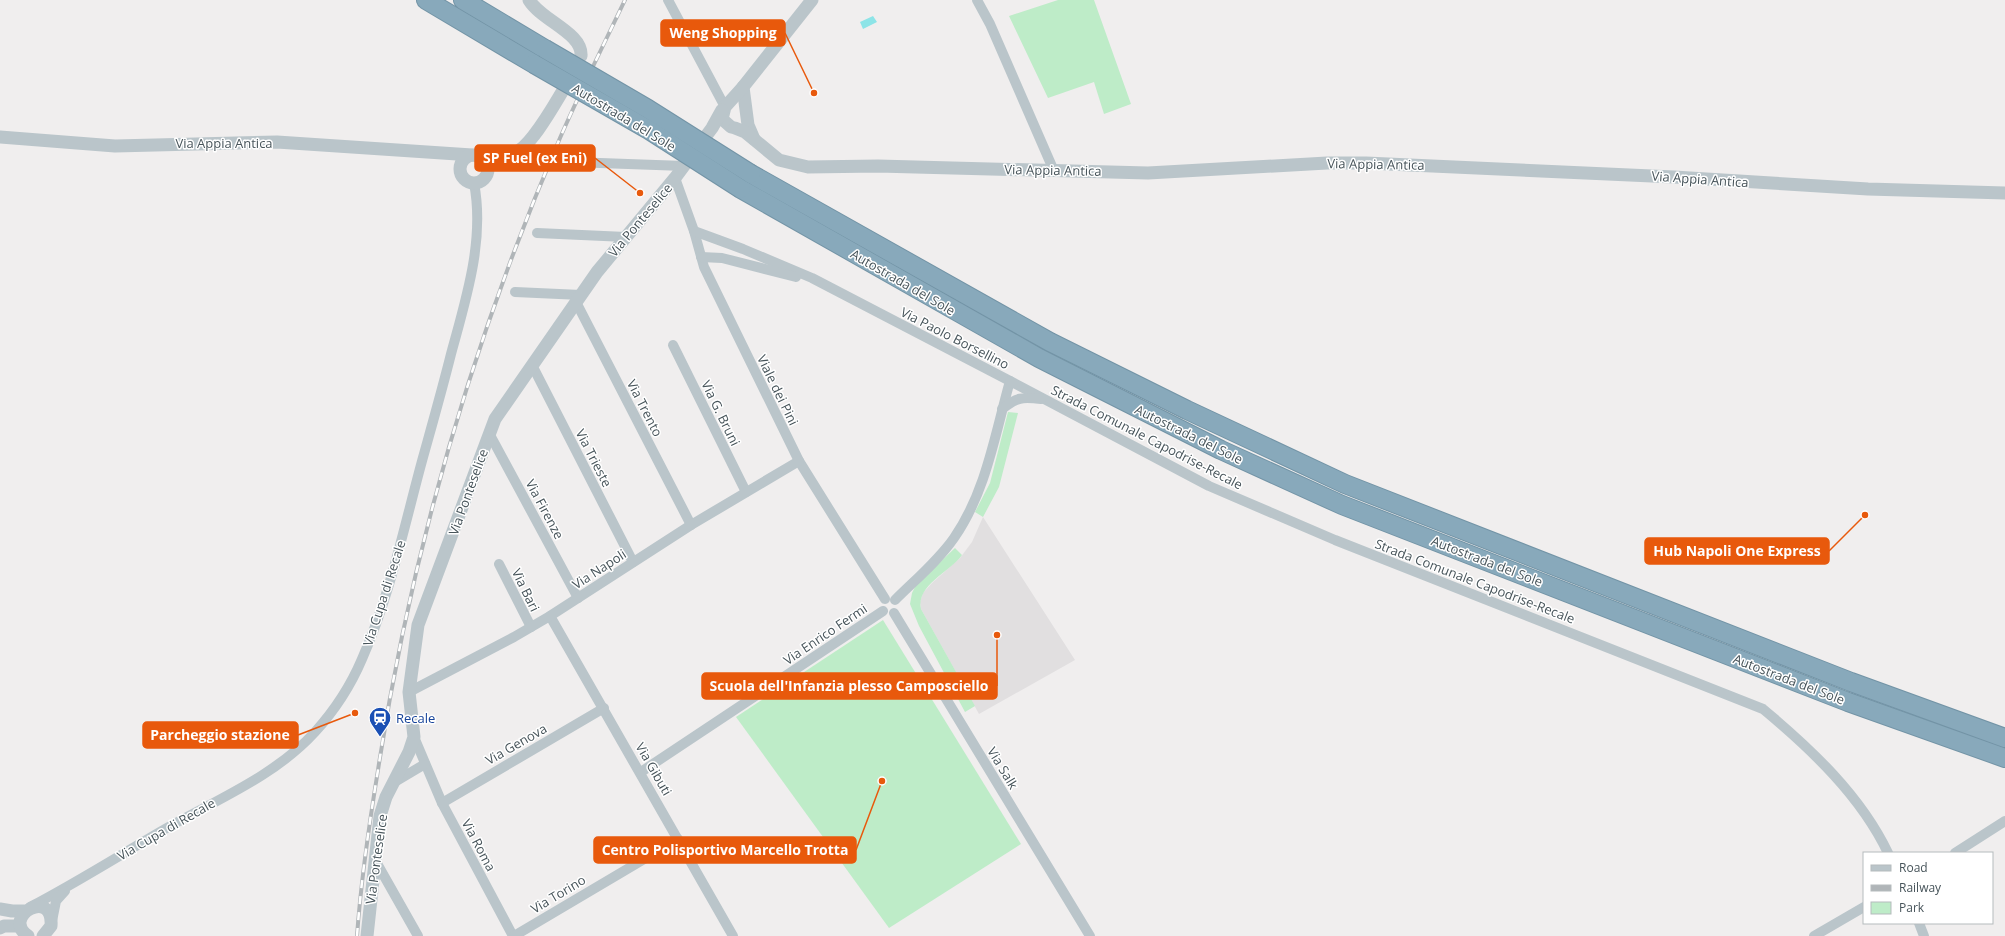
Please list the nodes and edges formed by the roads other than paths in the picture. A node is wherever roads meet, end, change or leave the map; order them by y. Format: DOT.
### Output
graph roads {
  1 [pos="426,0"];
  2 [pos="463,0"];
  3 [pos="529,0"];
  4 [pos="668,0"];
  5 [pos="812,0"];
  6 [pos="977,0"];
  7 [pos="581,56"];
  8 [pos="743,87"];
  9 [pos="562,92"];
  10 [pos="725,107"];
  11 [pos="747,113"];
  12 [pos="733,128"];
  13 [pos="710,131"];
  14 [pos="0,137"];
  15 [pos="755,140"];
  16 [pos="449,154"];
  17 [pos="503,154"];
  18 [pos="474,155"];
  19 [pos="572,162"];
  20 [pos="684,166"];
  21 [pos="1054,170"];
  22 [pos="460,171"];
  23 [pos="487,172"];
  24 [pos="675,178"];
  25 [pos="474,183"];
  26 [pos="2005,193"];
  27 [pos="694,231"];
  28 [pos="537,233"];
  29 [pos="626,237"];
  30 [pos="701,257"];
  31 [pos="812,278"];
  32 [pos="515,292"];
  33 [pos="578,299"];
  34 [pos="673,345"];
  35 [pos="532,365"];
  36 [pos="1010,381"];
  37 [pos="1046,400"];
  38 [pos="1002,409"];
  39 [pos="490,433"];
  40 [pos="799,461"];
  41 [pos="746,492"];
  42 [pos="691,525"];
  43 [pos="633,562"];
  44 [pos="499,564"];
  45 [pos="578,598"];
  46 [pos="890,600"];
  47 [pos="883,611"];
  48 [pos="894,613"];
  49 [pos="550,616"];
  50 [pos="531,627"];
  51 [pos="409,692"];
  52 [pos="604,708"];
  53 [pos="414,738"];
  54 [pos="2005,738"];
  55 [pos="2005,758"];
  56 [pos="425,764"];
  57 [pos="641,772"];
  58 [pos="393,783"];
  59 [pos="442,803"];
  60 [pos="2005,821"];
  61 [pos="678,839"];
  62 [pos="1888,852"];
  63 [pos="1957,852"];
  64 [pos="375,860"];
  65 [pos="71,886"];
  66 [pos="1863,908"];
  67 [pos="0,909"];
  68 [pos="26,909"];
  69 [pos="1919,924"];
  70 [pos="0,928"];
  71 [pos="48,931"];
  72 [pos="25,933"];
  73 [pos="367,936"];
  74 [pos="418,936"];
  75 [pos="513,936"];
  76 [pos="733,936"];
  77 [pos="1090,936"];
  78 [pos="1814,936"];
  79 [pos="1924,936"];
  1 -- 55 [label="highway, Autostrada del Sole, bridge"];
  2 -- 54 [label="highway, Autostrada del Sole, bridge"];
  3 -- 7 [label="street"];
  4 -- 10 [label="street"];
  5 -- 8 [label="street, Via Ponteselice"];
  6 -- 21 [label="street"];
  8 -- 10 [label="street, Via Ponteselice"];
  8 -- 11 [label="street"];
  9 -- 17 [label="street"];
  10 -- 11 [label="street"];
  10 -- 12 [label="street"];
  10 -- 13 [label="street, Via Ponteselice"];
  11 -- 12 [label="street"];
  11 -- 15 [label="street"];
  12 -- 13 [label="street"];
  12 -- 15 [label="street, Via Appia Antica"];
  13 -- 20 [label="street, Via Ponteselice"];
  14 -- 16 [label="street, Via Appia Antica"];
  15 -- 21 [label="street, Via Appia Antica"];
  16 -- 18 [label="street, Via Appia Antica"];
  16 -- 22 [label="street"];
  17 -- 18 [label="street, Via Appia Antica"];
  17 -- 23 [label="street"];
  18 -- 22 [label="street"];
  18 -- 23 [label="street"];
  19 -- 20 [label="street"];
  20 -- 24 [label="street, Via Ponteselice"];
  21 -- 26 [label="street, Via Appia Antica"];
  22 -- 25 [label="street"];
  23 -- 25 [label="street"];
  24 -- 27 [label="street, Viale dei Pini"];
  24 -- 29 [label="street, Via Ponteselice"];
  25 -- 65 [label="street, Via Cupa di Recale"];
  27 -- 30 [label="street, Viale dei Pini"];
  27 -- 31 [label="street, Via Paolo Borsellino"];
  28 -- 29 [label="street"];
  29 -- 33 [label="street, Via Ponteselice"];
  30 -- 31 [label="street, Via Paolo Borsellino"];
  30 -- 40 [label="street, Viale dei Pini"];
  31 -- 36 [label="street, Via Paolo Borsellino"];
  32 -- 33 [label="street"];
  33 -- 35 [label="street, Via Ponteselice"];
  33 -- 42 [label="street, Via Trento"];
  34 -- 41 [label="street, Via G. Bruni"];
  35 -- 39 [label="street, Via Ponteselice"];
  35 -- 43 [label="street, Via Trieste"];
  36 -- 37 [label="street, Strada Comunale Capodrise-Recale"];
  36 -- 38 [label="street, Via Paolo Borsellino"];
  37 -- 38 [label="street"];
  37 -- 62 [label="street, Strada Comunale Capodrise-Recale"];
  38 -- 46 [label="street, Via Paolo Borsellino"];
  39 -- 45 [label="street, Via Firenze"];
  39 -- 51 [label="street, Via Ponteselice"];
  40 -- 41 [label="street, Via Napoli"];
  40 -- 46 [label="street, Viale dei Pini"];
  41 -- 42 [label="street, Via Napoli"];
  42 -- 43 [label="street, Via Napoli"];
  43 -- 45 [label="street, Via Napoli"];
  44 -- 50 [label="street, Via Bari"];
  45 -- 49 [label="street, Via Napoli"];
  46 -- 47 [label="street"];
  46 -- 48 [label="street"];
  47 -- 48 [label="street"];
  47 -- 57 [label="street, Via Enrico Fermi"];
  48 -- 77 [label="street, Via Salk"];
  49 -- 50 [label="street, Via Napoli"];
  49 -- 52 [label="street, Via Gibuti"];
  50 -- 51 [label="street, Via Napoli"];
  51 -- 53 [label="street, Via Ponteselice"];
  52 -- 57 [label="street, Via Gibuti"];
  52 -- 59 [label="street, Via Genova"];
  53 -- 56 [label="street, Via Roma"];
  53 -- 58 [label="street, Via Ponteselice"];
  56 -- 58 [label="street"];
  56 -- 59 [label="street, Via Roma"];
  57 -- 61 [label="street, Via Gibuti"];
  58 -- 64 [label="street, Via Ponteselice"];
  59 -- 75 [label="street, Via Roma"];
  60 -- 63 [label="street"];
  61 -- 75 [label="street, Via Torino"];
  61 -- 76 [label="street, Via Gibuti"];
  64 -- 73 [label="street, Via Ponteselice"];
  64 -- 74 [label="street"];
  65 -- 68 [label="street, Via Cupa di Recale"];
  65 -- 71 [label="street, Via Cupa di Recale"];
  66 -- 78 [label="street"];
  67 -- 68 [label="street"];
  68 -- 71 [label="street"];
  68 -- 72 [label="street"];
  69 -- 79 [label="street"];
  70 -- 72 [label="street"];
}
